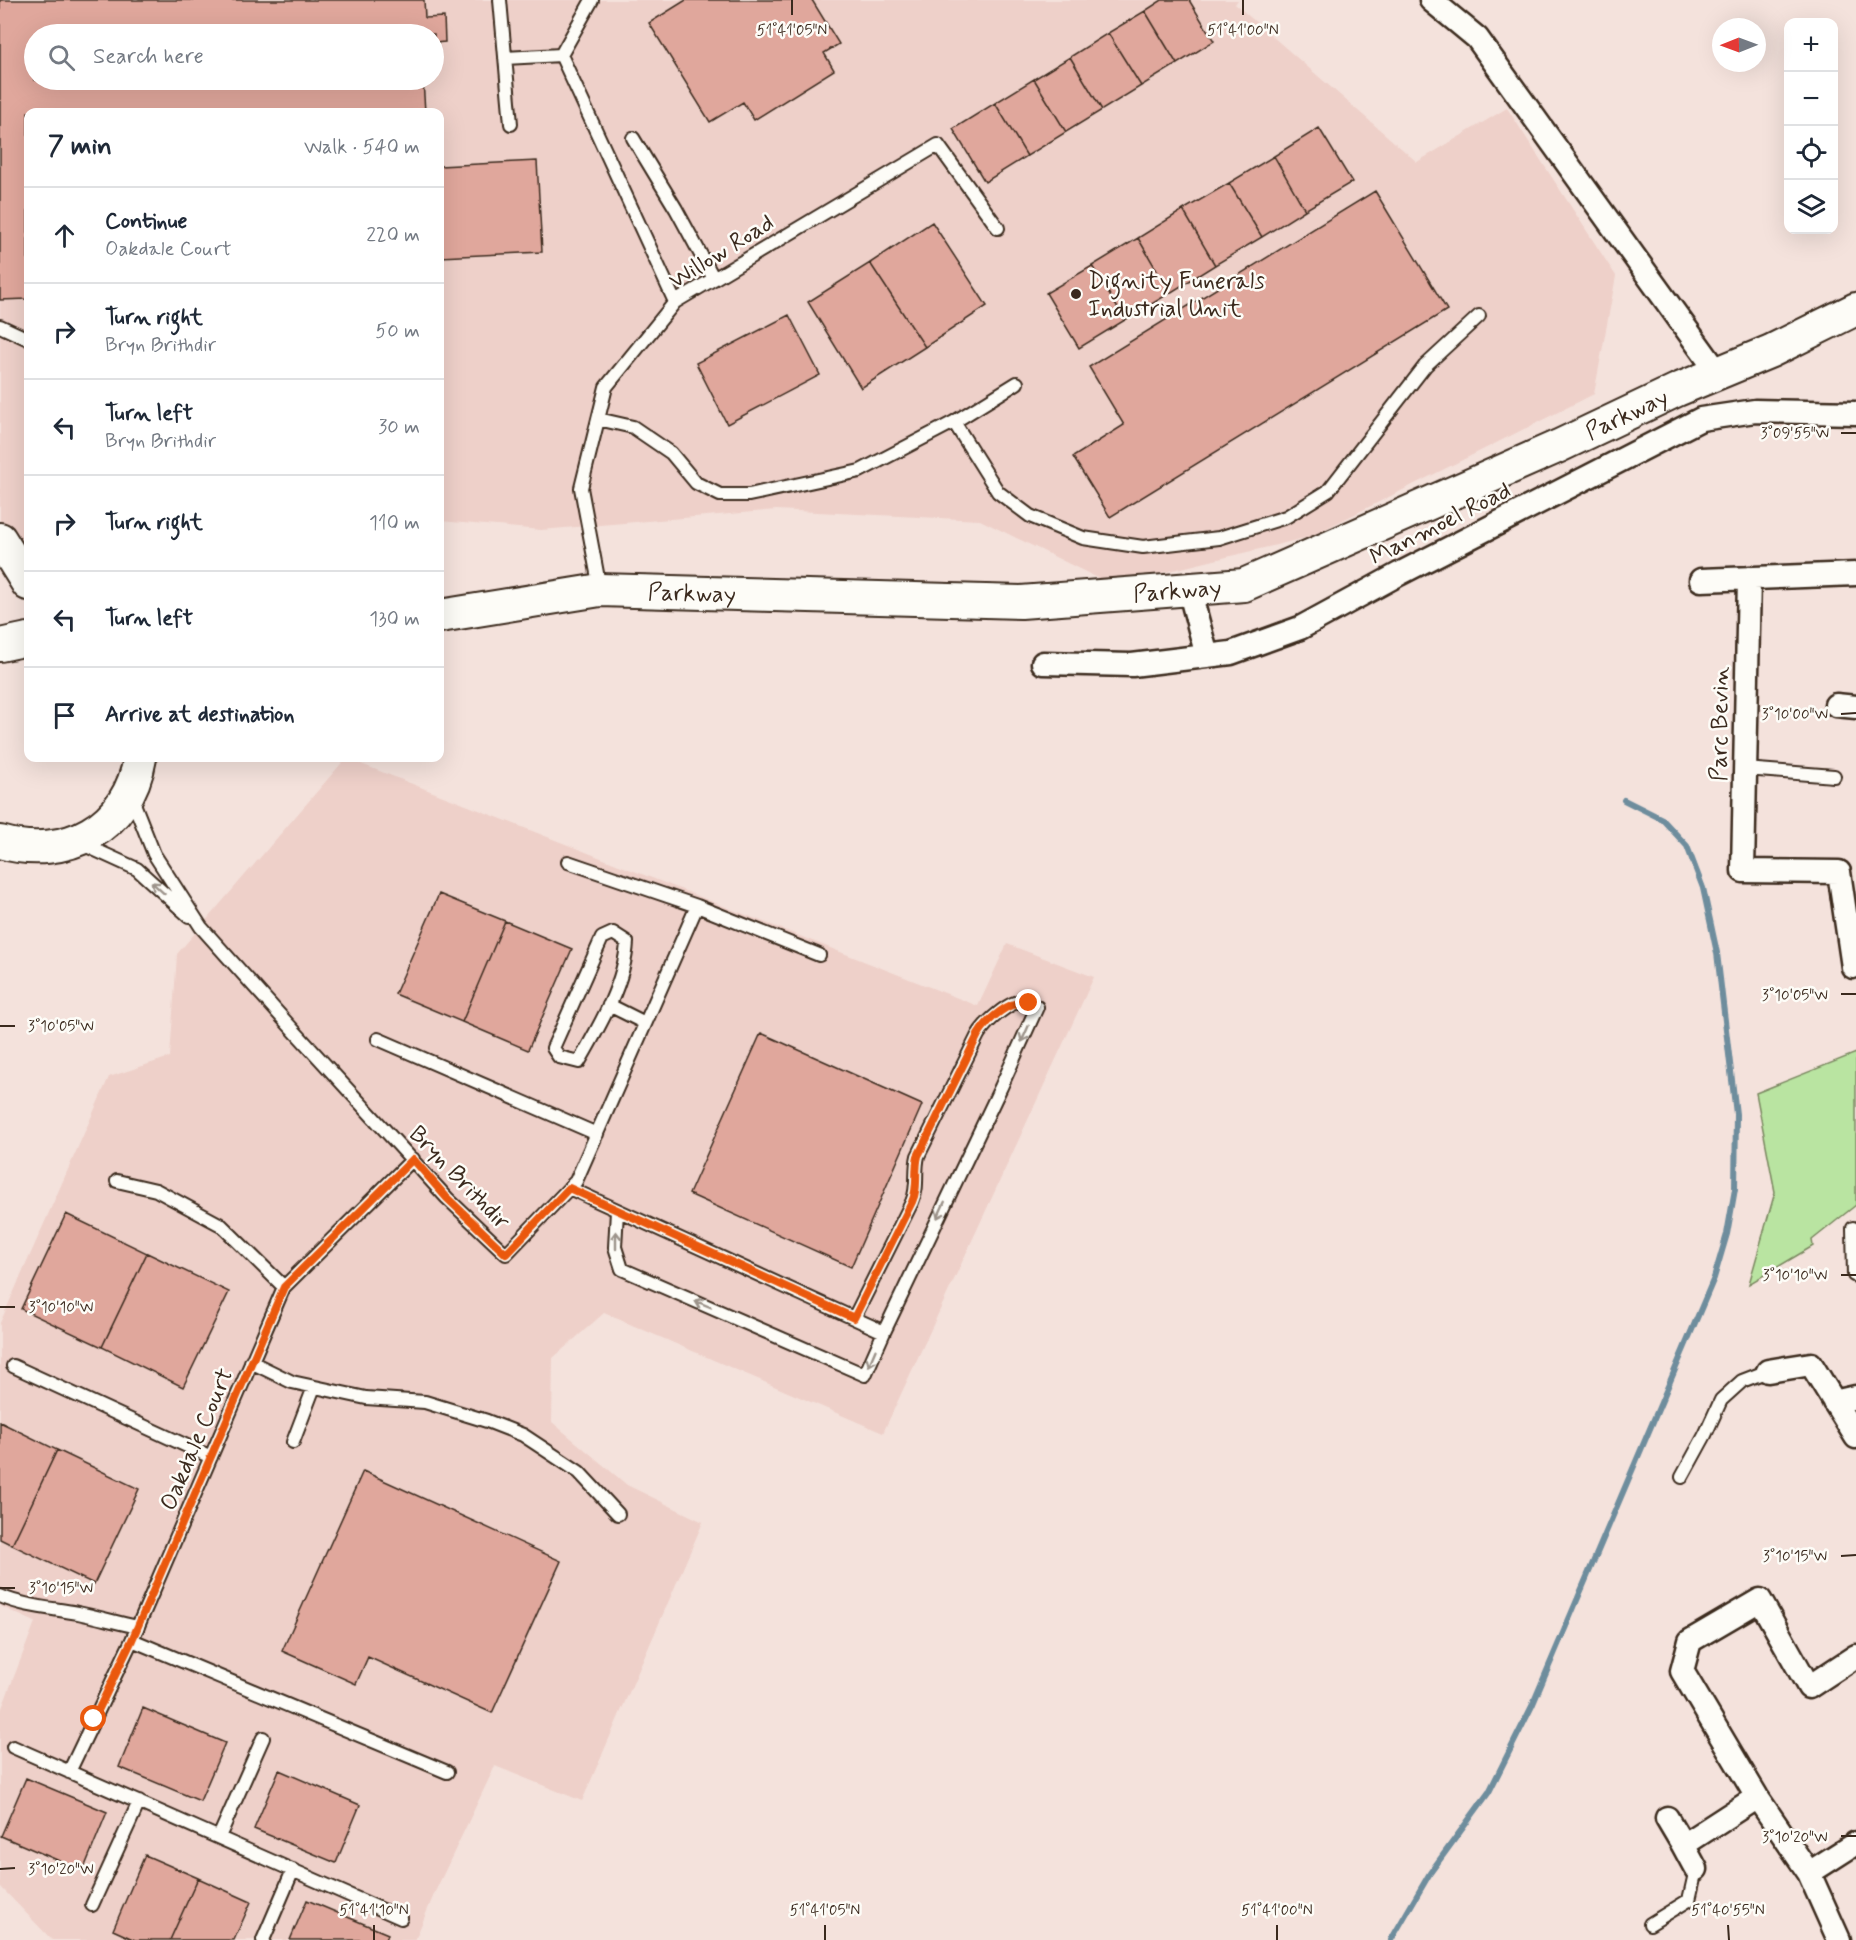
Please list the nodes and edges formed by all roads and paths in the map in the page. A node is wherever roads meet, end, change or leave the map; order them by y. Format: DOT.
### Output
graph roads {
  1 [pos="500,0"];
  2 [pos="592,0"];
  3 [pos="1431,0"];
  4 [pos="561,55"];
  5 [pos="505,58"];
  6 [pos="511,124"];
  7 [pos="633,138"];
  8 [pos="998,228"];
  9 [pos="714,279"];
  10 [pos="675,302"];
  11 [pos="1856,309"];
  12 [pos="1479,316"];
  13 [pos="0,326"];
  14 [pos="24,337"];
  15 [pos="1718,373"];
  16 [pos="1017,383"];
  17 [pos="1856,413"];
  18 [pos="598,419"];
  19 [pos="954,422"];
  20 [pos="0,539"];
  21 [pos="1856,574"];
  22 [pos="24,578"];
  23 [pos="1749,578"];
  24 [pos="1701,580"];
  25 [pos="600,590"];
  26 [pos="1189,590"];
  27 [pos="444,615"];
  28 [pos="24,640"];
  29 [pos="0,645"];
  30 [pos="1207,656"];
  31 [pos="1043,663"];
  32 [pos="139,762"];
  33 [pos="1745,769"];
  34 [pos="1834,777"];
  35 [pos="130,792"];
  36 [pos="75,841"];
  37 [pos="6,853"];
  38 [pos="568,862"];
  39 [pos="697,906"];
  40 [pos="201,927"];
  41 [pos="819,956"];
  42 [pos="1853,967"];
  43 [pos="609,1005"];
  44 [pos="645,1023"];
  45 [pos="378,1039"];
  46 [pos="597,1134"];
  47 [pos="413,1159"];
  48 [pos="117,1181"];
  49 [pos="569,1188"];
  50 [pos="617,1211"];
  51 [pos="1853,1228"];
  52 [pos="1856,1276"];
  53 [pos="284,1287"];
  54 [pos="854,1318"];
  55 [pos="884,1332"];
  56 [pos="251,1362"];
  57 [pos="13,1366"];
  58 [pos="1768,1371"];
  59 [pos="314,1387"];
  60 [pos="1856,1397"];
  61 [pos="1834,1402"];
  62 [pos="1856,1437"];
  63 [pos="293,1442"];
  64 [pos="211,1457"];
  65 [pos="1682,1477"];
  66 [pos="618,1514"];
  67 [pos="0,1596"];
  68 [pos="138,1627"];
  69 [pos="132,1640"];
  70 [pos="1856,1656"];
  71 [pos="263,1738"];
  72 [pos="13,1747"];
  73 [pos="69,1772"];
  74 [pos="447,1772"];
  75 [pos="1757,1797"];
  76 [pos="139,1802"];
  77 [pos="1667,1818"];
  78 [pos="219,1837"];
  79 [pos="1856,1843"];
  80 [pos="1683,1845"];
  81 [pos="1696,1869"];
  82 [pos="293,1870"];
  83 [pos="1809,1873"];
  84 [pos="92,1905"];
  85 [pos="401,1918"];
  86 [pos="1650,1924"];
  87 [pos="264,1940"];
  88 [pos="1839,1940"];
  1 -- 5 [label="lane"];
  2 -- 4 [label="lane"];
  3 -- 15 [label="street"];
  4 -- 5 [label="lane"];
  4 -- 10 [label="lane"];
  5 -- 6 [label="lane"];
  7 -- 9 [label="lane"];
  8 -- 9 [label="lane, Willow Road"];
  9 -- 10 [label="lane, Willow Road"];
  10 -- 18 [label="lane, Willow Road"];
  11 -- 15 [label="main road, Parkway"];
  12 -- 19 [label="lane"];
  13 -- 14 [label="lane"];
  15 -- 26 [label="main road, Parkway"];
  16 -- 19 [label="lane"];
  17 -- 30 [label="street, Manmoel Road"];
  18 -- 19 [label="lane"];
  18 -- 25 [label="lane, Willow Road"];
  20 -- 22 [label="main road"];
  21 -- 23 [label="street"];
  23 -- 24 [label="street"];
  23 -- 33 [label="street, Parc Bevin"];
  25 -- 26 [label="main road, Parkway"];
  25 -- 27 [label="main road, Parkway"];
  26 -- 30 [label="street"];
  28 -- 29 [label="main road"];
  30 -- 31 [label="street, Manmoel Road"];
  32 -- 35 [label="main road"];
  33 -- 34 [label="lane"];
  33 -- 42 [label="street, Parc Bevin"];
  35 -- 36 [label="main road"];
  35 -- 40 [label="lane, Bryn Brithdir"];
  36 -- 37 [label="main road"];
  40 -- 36 [label="lane, one-way"];
  38 -- 39 [label="lane"];
  39 -- 41 [label="lane"];
  39 -- 44 [label="lane, Bryn Brithdir"];
  40 -- 47 [label="lane, Bryn Brithdir"];
  43 -- 43 [label="lane"];
  43 -- 44 [label="lane"];
  44 -- 46 [label="lane, Bryn Brithdir"];
  45 -- 46 [label="lane"];
  46 -- 49 [label="lane, Bryn Brithdir"];
  47 -- 49 [label="lane, Bryn Brithdir"];
  47 -- 53 [label="lane, Oakdale Court"];
  48 -- 53 [label="lane"];
  49 -- 50 [label="lane"];
  50 -- 54 [label="lane"];
  55 -- 50 [label="lane, one-way"];
  51 -- 52 [label="lane"];
  53 -- 56 [label="lane, Oakdale Court"];
  54 -- 55 [label="lane"];
  54 -- 55 [label="lane, one-way"];
  56 -- 59 [label="lane"];
  56 -- 64 [label="lane, Oakdale Court"];
  57 -- 64 [label="lane"];
  58 -- 61 [label="street"];
  58 -- 65 [label="lane"];
  59 -- 63 [label="lane"];
  59 -- 66 [label="lane"];
  60 -- 61 [label="street"];
  61 -- 62 [label="street"];
  64 -- 68 [label="lane, Oakdale Court"];
  67 -- 68 [label="lane"];
  68 -- 69 [label="lane, Oakdale Court"];
  69 -- 73 [label="lane, Oakdale Court"];
  69 -- 74 [label="lane"];
  70 -- 75 [label="street"];
  71 -- 78 [label="lane"];
  72 -- 73 [label="lane"];
  73 -- 76 [label="lane"];
  75 -- 80 [label="street"];
  75 -- 83 [label="street"];
  76 -- 78 [label="lane"];
  76 -- 84 [label="lane"];
  77 -- 80 [label="street"];
  78 -- 82 [label="lane"];
  79 -- 83 [label="street"];
  80 -- 81 [label="street"];
  81 -- 86 [label="lane"];
  82 -- 85 [label="lane"];
  82 -- 87 [label="lane"];
  83 -- 88 [label="street"];
}
